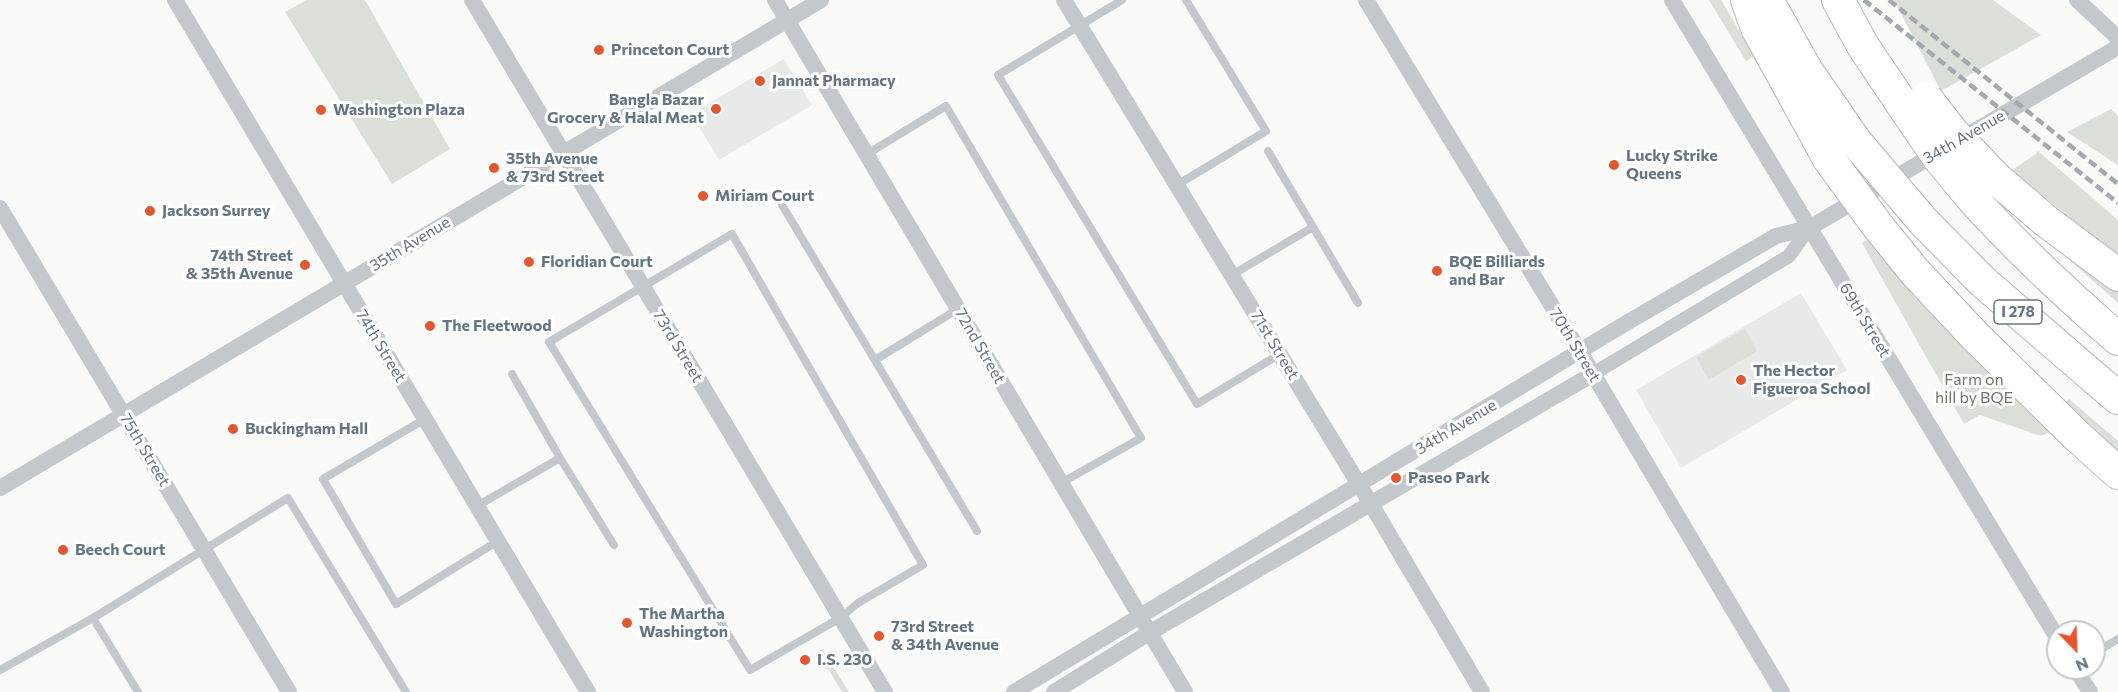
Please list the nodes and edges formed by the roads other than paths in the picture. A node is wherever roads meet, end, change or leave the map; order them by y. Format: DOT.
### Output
graph roads {
  1 [pos="175,0"];
  2 [pos="472,0"];
  3 [pos="775,0"];
  4 [pos="821,0"];
  5 [pos="1064,0"];
  6 [pos="1122,0"];
  7 [pos="1186,0"];
  8 [pos="1366,0"];
  9 [pos="1672,0"];
  10 [pos="1747,0"];
  11 [pos="1767,0"];
  12 [pos="1838,0"];
  13 [pos="1848,0"];
  14 [pos="2077,0"];
  15 [pos="787,20"];
  16 [pos="1080,25"];
  17 [pos="2118,38"];
  18 [pos="2118,47"];
  19 [pos="1916,104"];
  20 [pos="1268,151"];
  21 [pos="563,153"];
  22 [pos="867,154"];
  23 [pos="1177,186"];
  24 [pos="782,205"];
  25 [pos="0,208"];
  26 [pos="1313,227"];
  27 [pos="1809,228"];
  28 [pos="1232,275"];
  29 [pos="2118,275"];
  30 [pos="344,283"];
  31 [pos="643,288"];
  32 [pos="1358,303"];
  33 [pos="958,309"];
  34 [pos="2118,339"];
  35 [pos="1580,352"];
  36 [pos="1280,354"];
  37 [pos="875,360"];
  38 [pos="512,374"];
  39 [pos="1593,374"];
  40 [pos="2118,398"];
  41 [pos="123,414"];
  42 [pos="425,419"];
  43 [pos="560,458"];
  44 [pos="2118,473"];
  45 [pos="1061,483"];
  46 [pos="1359,485"];
  47 [pos="0,488"];
  48 [pos="1371,504"];
  49 [pos="477,507"];
  50 [pos="977,531"];
  51 [pos="498,541"];
  52 [pos="614,545"];
  53 [pos="204,550"];
  54 [pos="1140,617"];
  55 [pos="93,618"];
  56 [pos="840,618"];
  57 [pos="2046,620"];
  58 [pos="1149,633"];
  59 [pos="0,670"];
  60 [pos="138,692"];
  61 [pos="289,692"];
  62 [pos="406,692"];
  63 [pos="588,692"];
  64 [pos="885,692"];
  65 [pos="1014,692"];
  66 [pos="1054,692"];
  67 [pos="1185,692"];
  68 [pos="1482,692"];
  69 [pos="1782,692"];
  1 -- 30 [label="street, 74th Street"];
  2 -- 21 [label="street, 73rd Street"];
  3 -- 15 [label="street, 72nd Street"];
  4 -- 15 [label="street, 35th Avenue"];
  5 -- 16 [label="street, 71st Street"];
  6 -- 16 [label="lane"];
  7 -- 23 [label="lane"];
  8 -- 35 [label="street, 70th Street"];
  9 -- 27 [label="street, 69th Street"];
  10 -- 44 [label="highway, bridge"];
  11 -- 40 [label="highway, I 278, bridge"];
  12 -- 19 [label="highway, I 278"];
  13 -- 19 [label="highway"];
  14 -- 17 [label="street"];
  15 -- 21 [label="street, 35th Avenue"];
  15 -- 22 [label="street, 72nd Street"];
  16 -- 23 [label="street, 71st Street"];
  16 -- 36 [label="lane"];
  18 -- 27 [label="street, 34th Avenue"];
  19 -- 29 [label="highway, bridge"];
  19 -- 34 [label="highway, I 278, bridge"];
  20 -- 26 [label="lane"];
  21 -- 30 [label="street, 35th Avenue"];
  21 -- 31 [label="street, 73rd Street"];
  22 -- 33 [label="street, 72nd Street"];
  22 -- 45 [label="lane"];
  23 -- 28 [label="street, 71st Street"];
  24 -- 37 [label="lane"];
  25 -- 41 [label="street, 75th Street"];
  26 -- 28 [label="lane"];
  26 -- 32 [label="lane"];
  27 -- 35 [label="street, 34th Avenue"];
  27 -- 39 [label="street, 34th Avenue"];
  27 -- 57 [label="street, 69th Street"];
  28 -- 36 [label="street, 71st Street"];
  30 -- 41 [label="street, 35th Avenue"];
  30 -- 42 [label="street, 74th Street"];
  31 -- 56 [label="street, 73rd Street"];
  31 -- 56 [label="lane"];
  31 -- 56 [label="lane"];
  33 -- 37 [label="lane"];
  33 -- 45 [label="street, 72nd Street"];
  35 -- 39 [label="street, 70th Street"];
  35 -- 46 [label="street, 34th Avenue"];
  36 -- 46 [label="street, 71st Street"];
  37 -- 50 [label="lane"];
  38 -- 43 [label="lane"];
  39 -- 48 [label="street, 34th Avenue"];
  39 -- 69 [label="street, 70th Street"];
  41 -- 47 [label="street, 35th Avenue"];
  41 -- 53 [label="street, 75th Street"];
  42 -- 49 [label="street, 74th Street"];
  42 -- 51 [label="lane"];
  43 -- 49 [label="lane"];
  43 -- 52 [label="lane"];
  45 -- 54 [label="street, 72nd Street"];
  46 -- 48 [label="street, 71st Street"];
  46 -- 54 [label="street, 34th Avenue"];
  48 -- 58 [label="street, 34th Avenue"];
  48 -- 68 [label="street, 71st Street"];
  49 -- 51 [label="street, 74th Street"];
  51 -- 63 [label="street, 74th Street"];
  53 -- 55 [label="lane"];
  53 -- 61 [label="street, 75th Street"];
  53 -- 62 [label="lane"];
  54 -- 58 [label="street, 72nd Street"];
  54 -- 65 [label="street, 34th Avenue"];
  55 -- 59 [label="lane"];
  55 -- 60 [label="lane"];
  56 -- 64 [label="street, 73rd Street"];
  58 -- 66 [label="street, 34th Avenue"];
  58 -- 67 [label="street, 72nd Street"];
}
